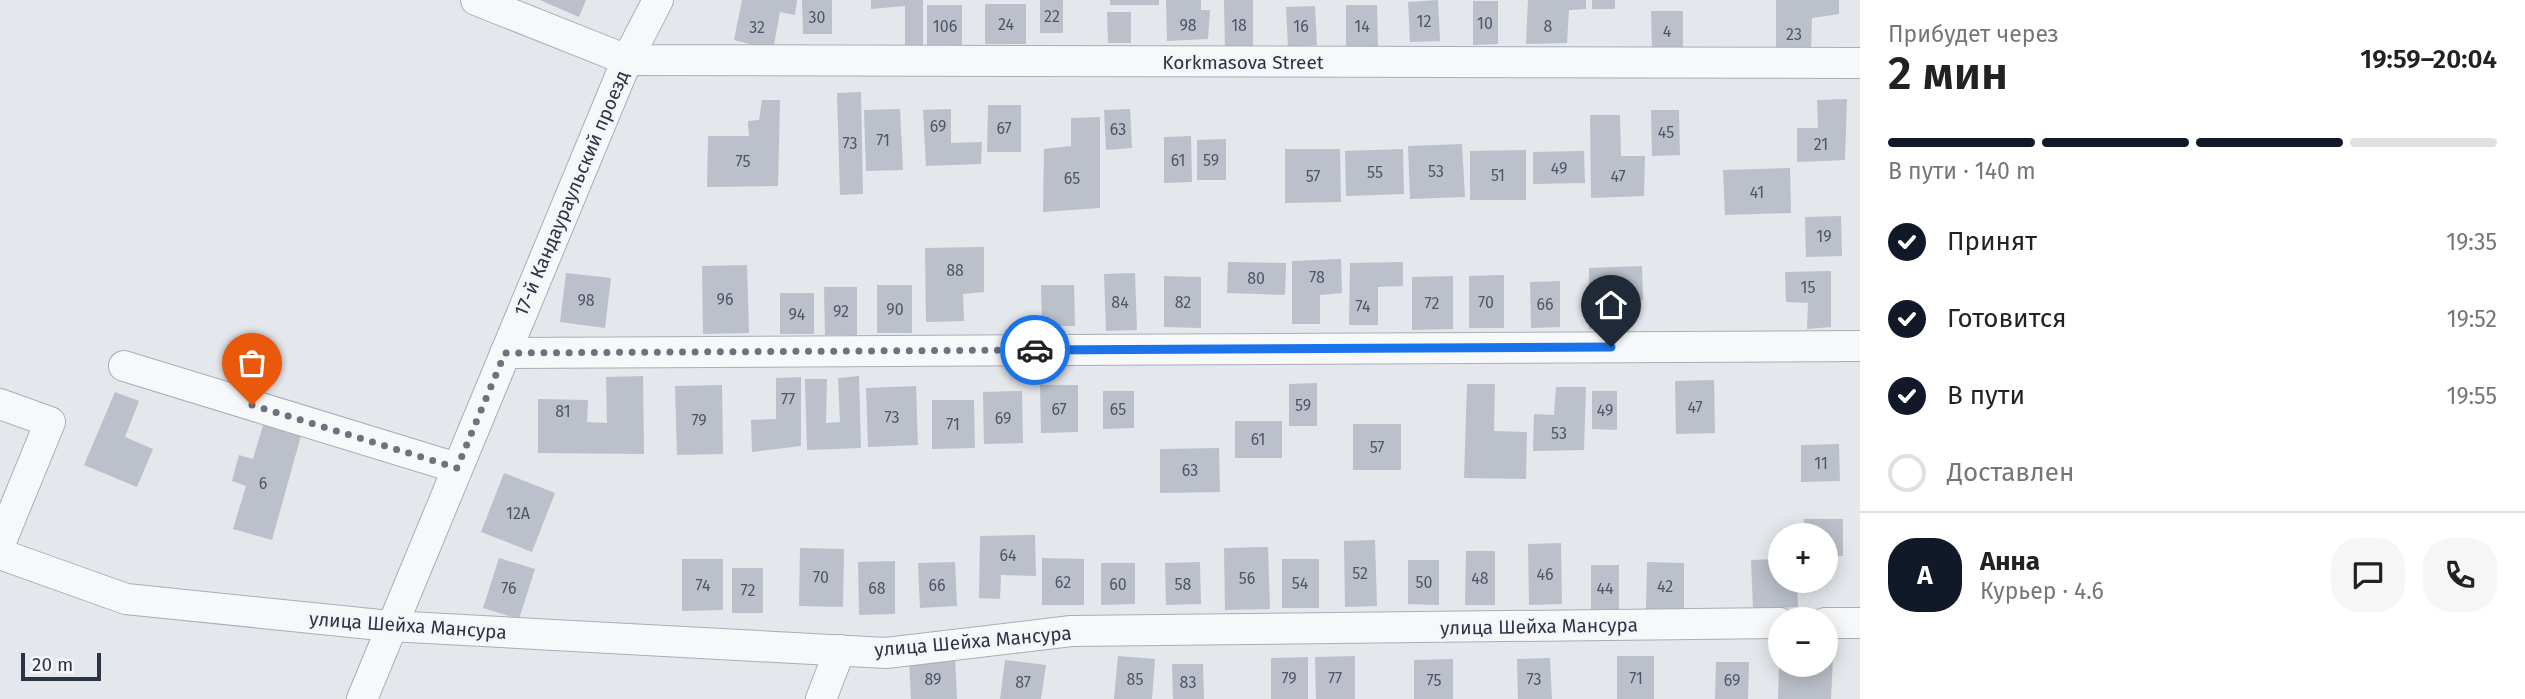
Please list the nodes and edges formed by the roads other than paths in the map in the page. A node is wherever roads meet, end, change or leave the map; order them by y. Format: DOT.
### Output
graph roads {
  1 [pos="476,0"];
  2 [pos="658,0"];
  3 [pos="627,60"];
  4 [pos="1860,63"];
  5 [pos="1860,346"];
  6 [pos="505,353"];
  7 [pos="124,366"];
  8 [pos="0,404"];
  9 [pos="457,468"];
  10 [pos="0,544"];
  11 [pos="0,554"];
  12 [pos="1860,622"];
  13 [pos="1768,623"];
  14 [pos="1838,623"];
  15 [pos="390,626"];
  16 [pos="840,650"];
  17 [pos="362,699"];
  18 [pos="821,699"];
  1 -- 3 [label="street"];
  2 -- 3 [label="street, 17-й Кандаураульский проезд"];
  3 -- 4 [label="street, Korkmasova Street"];
  3 -- 6 [label="street, 17-й Кандаураульский проезд"];
  5 -- 6 [label="street"];
  6 -- 9 [label="street, 17-й Кандаураульский проезд"];
  7 -- 9 [label="street"];
  8 -- 10 [label="street"];
  9 -- 15 [label="street, 17-й Кандаураульский проезд"];
  11 -- 15 [label="street, улица Шейха Мансура"];
  12 -- 14 [label="street"];
  13 -- 16 [label="street, улица Шейха Мансура"];
  15 -- 16 [label="street, улица Шейха Мансура"];
  15 -- 17 [label="street, 17-й Кандаураульский проезд"];
  16 -- 18 [label="street"];
}
